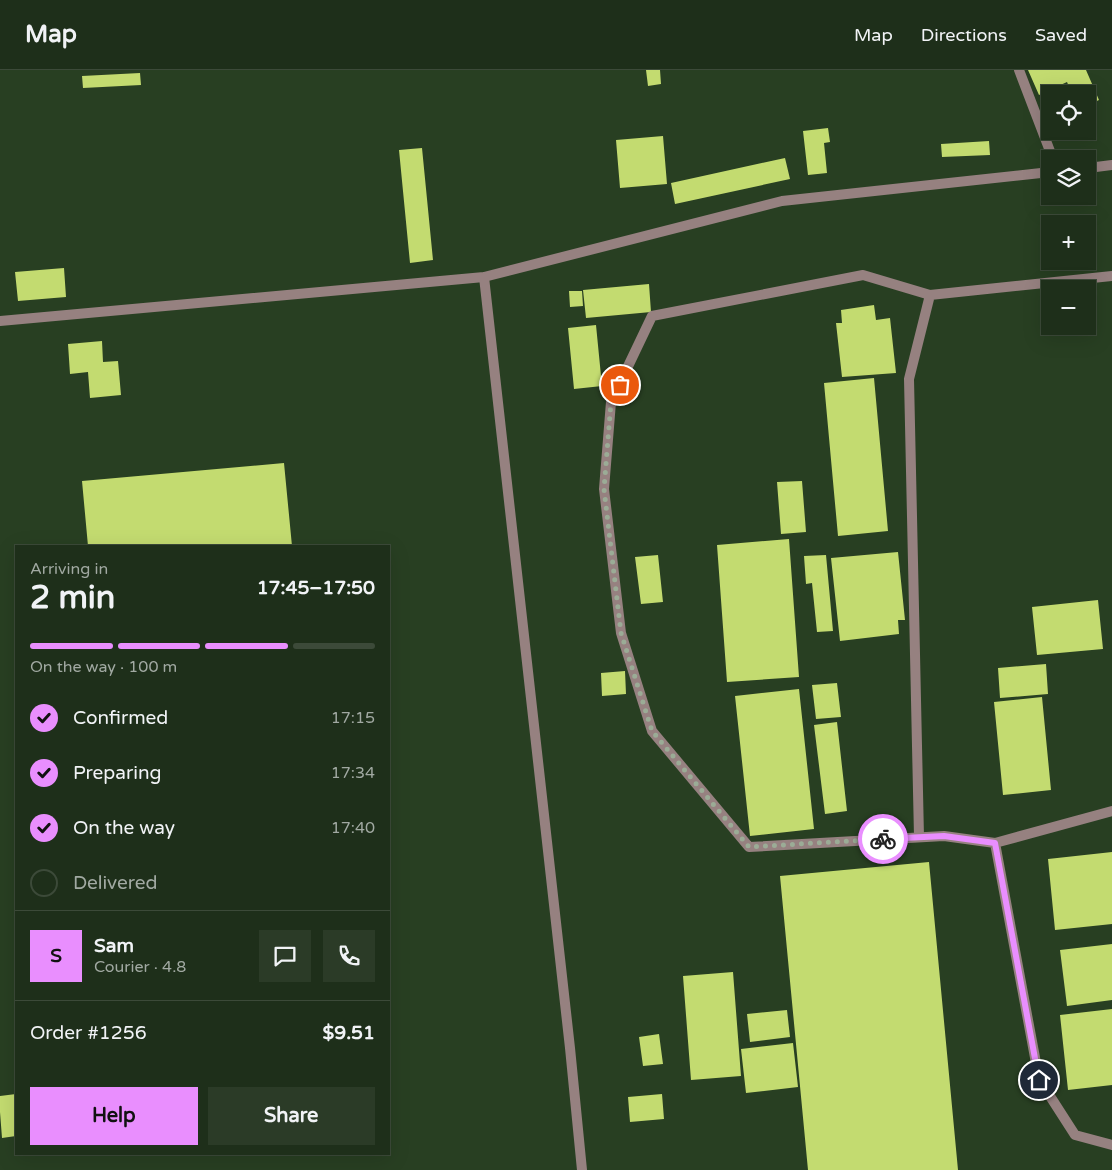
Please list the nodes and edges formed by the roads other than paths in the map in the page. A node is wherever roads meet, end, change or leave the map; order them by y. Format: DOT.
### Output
graph roads {
  1 [pos="1019,70"];
  2 [pos="1050,150"];
  3 [pos="1112,165"];
  4 [pos="1096,167"];
  5 [pos="1041,173"];
  6 [pos="1112,276"];
  7 [pos="484,278"];
  8 [pos="930,295"];
  9 [pos="0,321"];
  10 [pos="1112,811"];
  11 [pos="919,837"];
  12 [pos="995,843"];
  13 [pos="1112,1145"];
  14 [pos="582,1170"];
  1 -- 2 [label="street"];
  3 -- 4 [label="street"];
  5 -- 7 [label="street"];
  6 -- 8 [label="street"];
  7 -- 9 [label="street"];
  7 -- 14 [label="street"];
  8 -- 11 [label="street"];
  8 -- 11 [label="street"];
  10 -- 12 [label="street"];
  11 -- 12 [label="street"];
  12 -- 13 [label="street"];
}
